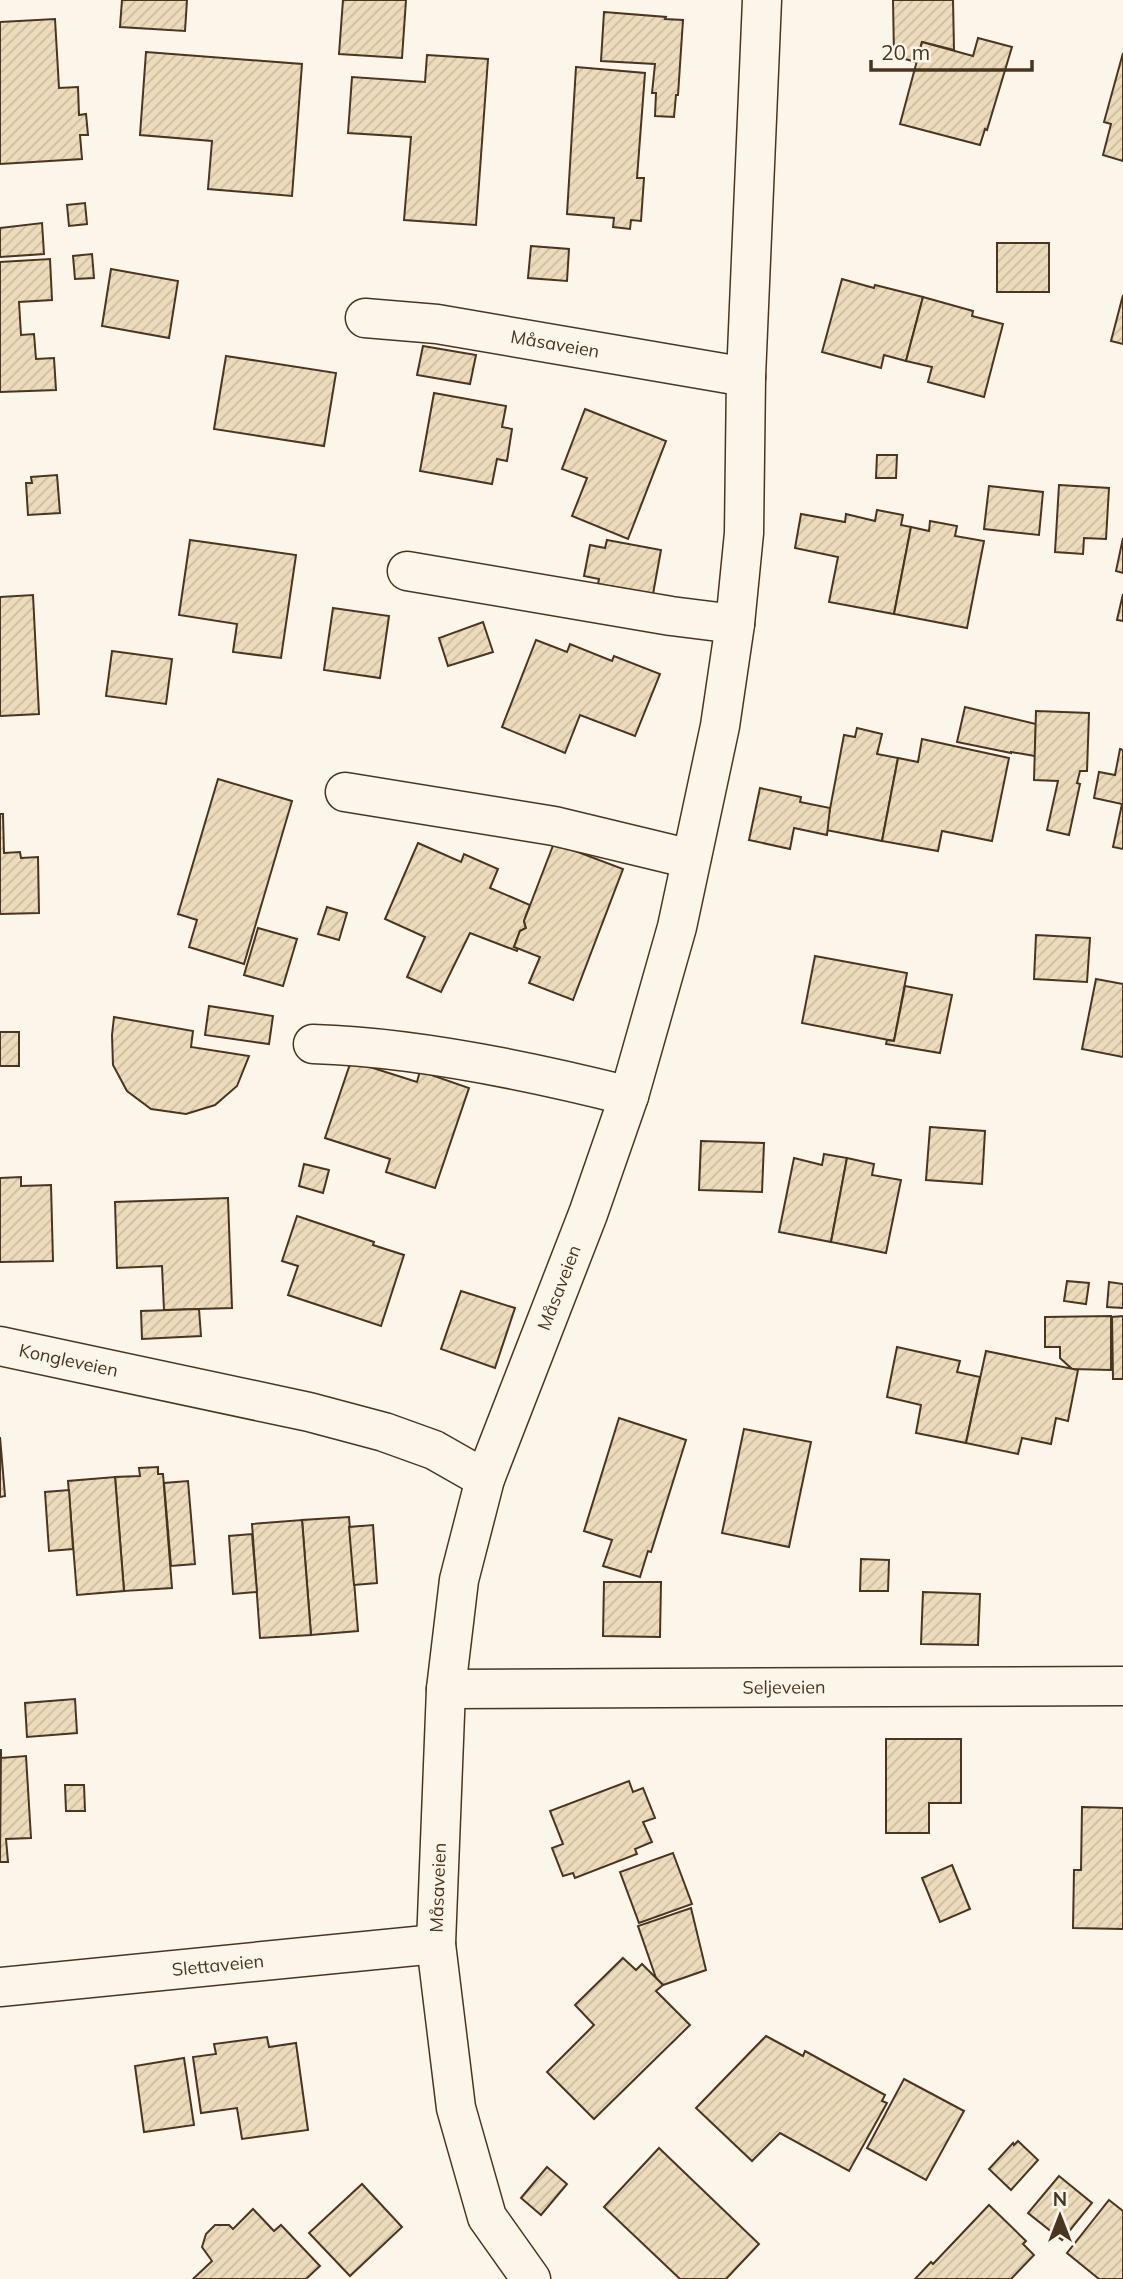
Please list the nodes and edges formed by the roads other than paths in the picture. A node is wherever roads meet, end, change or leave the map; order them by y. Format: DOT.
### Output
graph roads {
  1 [pos="762,0"];
  2 [pos="365,318"];
  3 [pos="746,377"];
  4 [pos="407,571"];
  5 [pos="735,624"];
  6 [pos="345,792"];
  7 [pos="691,859"];
  8 [pos="313,1044"];
  9 [pos="629,1096"];
  10 [pos="0,1346"];
  11 [pos="485,1479"];
  12 [pos="1123,1686"];
  13 [pos="446,1689"];
  14 [pos="436,1944"];
  15 [pos="0,1986"];
  16 [pos="531,2279"];
  1 -- 3 [label="street, Måsaveien"];
  2 -- 3 [label="street, Måsaveien"];
  3 -- 5 [label="street, Måsaveien"];
  4 -- 5 [label="street"];
  5 -- 7 [label="street, Måsaveien"];
  6 -- 7 [label="street"];
  7 -- 9 [label="street, Måsaveien"];
  8 -- 9 [label="street"];
  9 -- 11 [label="street, Måsaveien"];
  10 -- 11 [label="street, Kongleveien"];
  11 -- 13 [label="street, Måsaveien"];
  12 -- 13 [label="street, Seljeveien"];
  13 -- 14 [label="street, Måsaveien"];
  14 -- 15 [label="street, Slettaveien"];
  14 -- 16 [label="street, Måsaveien"];
}
